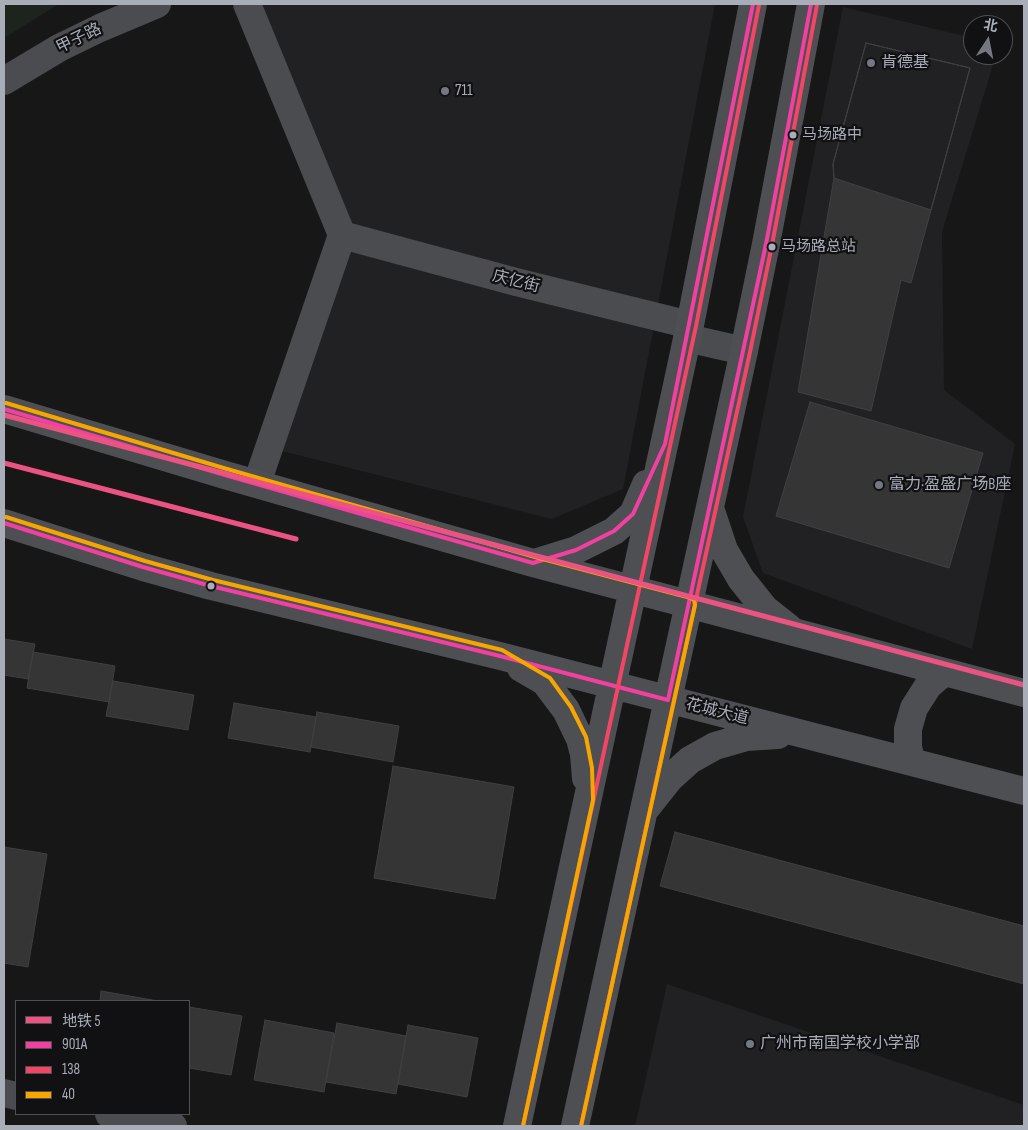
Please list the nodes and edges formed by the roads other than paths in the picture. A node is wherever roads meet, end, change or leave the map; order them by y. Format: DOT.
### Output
graph roads {
  1 [pos="157,4"];
  2 [pos="247,4"];
  3 [pos="753,4"];
  4 [pos="811,4"];
  5 [pos="4,81"];
  6 [pos="342,235"];
  7 [pos="689,331"];
  8 [pos="744,351"];
  9 [pos="4,409"];
  10 [pos="665,444"];
  11 [pos="257,483"];
  12 [pos="710,508"];
  13 [pos="4,523"];
  14 [pos="533,563"];
  15 [pos="633,590"];
  16 [pos="688,604"];
  17 [pos="794,632"];
  18 [pos="500,656"];
  19 [pos="944,672"];
  20 [pos="612,686"];
  21 [pos="1024,693"];
  22 [pos="668,700"];
  23 [pos="801,734"];
  24 [pos="911,762"];
  25 [pos="1024,791"];
  26 [pos="587,799"];
  27 [pos="643,812"];
  28 [pos="114,1115"];
  29 [pos="173,1126"];
  30 [pos="517,1126"];
  31 [pos="575,1126"];
  1 -- 5 [label="street, 甲子路"];
  2 -- 6 [label="street"];
  3 -- 7 [label="main road"];
  4 -- 8 [label="main road"];
  6 -- 7 [label="street, 庆亿街"];
  6 -- 11 [label="street"];
  7 -- 8 [label="street, 庆亿街"];
  7 -- 10 [label="main road"];
  8 -- 12 [label="main road"];
  9 -- 14 [label="main road"];
  10 -- 14 [label="main road"];
  10 -- 15 [label="main road"];
  12 -- 16 [label="main road"];
  12 -- 17 [label="main road"];
  13 -- 18 [label="main road, 花城大道"];
  14 -- 15 [label="main road"];
  15 -- 16 [label="main road"];
  15 -- 20 [label="main road"];
  16 -- 17 [label="main road"];
  16 -- 22 [label="main road"];
  17 -- 19 [label="main road"];
  18 -- 20 [label="main road, 花城大道"];
  18 -- 26 [label="main road"];
  19 -- 21 [label="main road"];
  19 -- 24 [label="main road"];
  20 -- 22 [label="main road, 花城大道"];
  20 -- 26 [label="main road"];
  22 -- 23 [label="main road, 花城大道"];
  22 -- 27 [label="main road"];
  23 -- 24 [label="main road, 花城大道"];
  23 -- 27 [label="main road"];
  24 -- 25 [label="main road, 花城大道"];
  26 -- 30 [label="main road"];
  27 -- 31 [label="main road"];
  28 -- 29 [label="street"];
}
